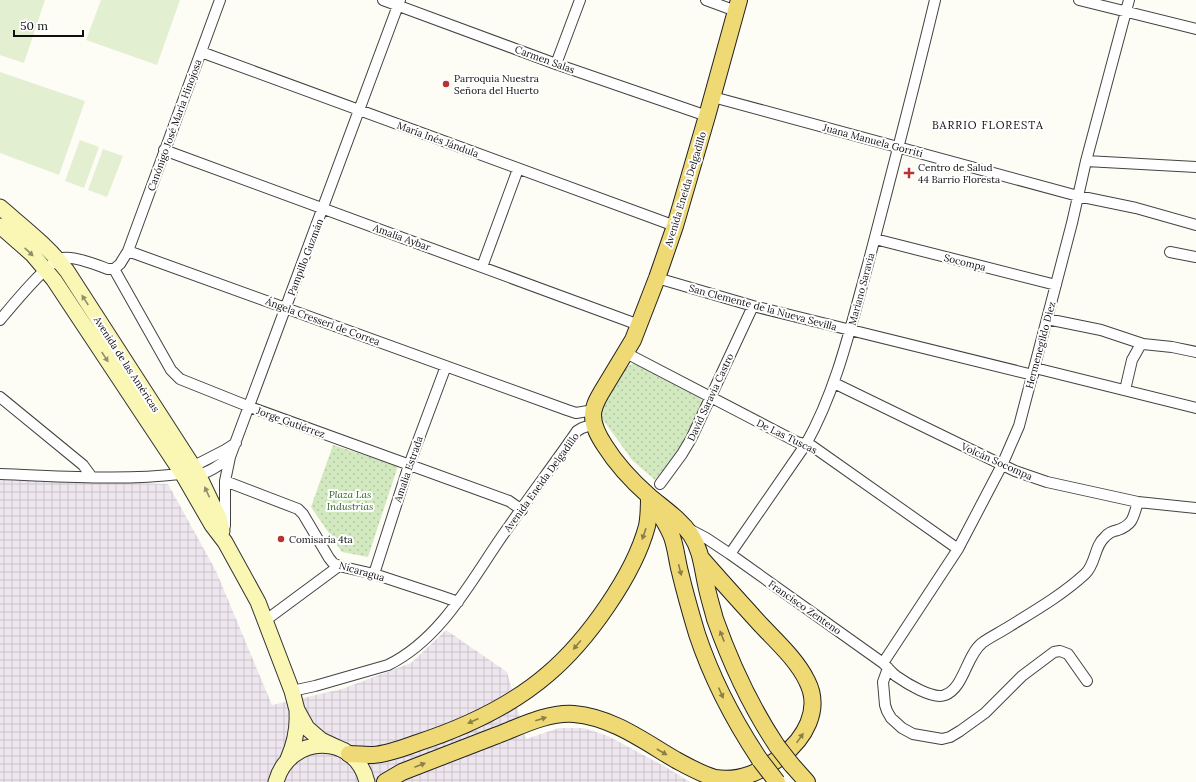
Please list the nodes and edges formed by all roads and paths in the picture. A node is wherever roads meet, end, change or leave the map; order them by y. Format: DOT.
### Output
graph roads {
  1 [pos="220,0"];
  2 [pos="383,0"];
  3 [pos="580,0"];
  4 [pos="706,0"];
  5 [pos="935,0"];
  6 [pos="1079,0"];
  7 [pos="1129,0"];
  8 [pos="399,3"];
  9 [pos="737,5"];
  10 [pos="1126,12"];
  11 [pos="1196,29"];
  12 [pos="201,52"];
  13 [pos="556,64"];
  14 [pos="712,97"];
  15 [pos="359,110"];
  16 [pos="707,116"];
  17 [pos="899,146"];
  18 [pos="164,150"];
  19 [pos="1086,160"];
  20 [pos="1196,167"];
  21 [pos="518,169"];
  22 [pos="1078,196"];
  23 [pos="0,207"];
  24 [pos="323,208"];
  25 [pos="1196,225"];
  26 [pos="0,226"];
  27 [pos="675,226"];
  28 [pos="875,239"];
  29 [pos="128,251"];
  30 [pos="1170,252"];
  31 [pos="1196,257"];
  32 [pos="58,259"];
  33 [pos="482,267"];
  34 [pos="114,269"];
  35 [pos="46,270"];
  36 [pos="657,278"];
  37 [pos="1056,285"];
  38 [pos="753,306"];
  39 [pos="286,308"];
  40 [pos="1047,319"];
  41 [pos="0,320"];
  42 [pos="640,325"];
  43 [pos="850,330"];
  44 [pos="1141,344"];
  45 [pos="1196,352"];
  46 [pos="626,353"];
  47 [pos="446,366"];
  48 [pos="1034,372"];
  49 [pos="834,383"];
  50 [pos="1125,390"];
  51 [pos="0,397"];
  52 [pos="711,397"];
  53 [pos="250,407"];
  54 [pos="1196,408"];
  55 [pos="594,417"];
  56 [pos="236,443"];
  57 [pos="806,444"];
  58 [pos="230,458"];
  59 [pos="1002,464"];
  60 [pos="409,465"];
  61 [pos="191,471"];
  62 [pos="0,474"];
  63 [pos="91,476"];
  64 [pos="225,480"];
  65 [pos="660,484"];
  66 [pos="649,496"];
  67 [pos="1138,502"];
  68 [pos="1196,508"];
  69 [pos="522,510"];
  70 [pos="684,527"];
  71 [pos="225,542"];
  72 [pos="958,549"];
  73 [pos="730,554"];
  74 [pos="701,558"];
  75 [pos="339,566"];
  76 [pos="374,574"];
  77 [pos="458,602"];
  78 [pos="266,620"];
  79 [pos="886,665"];
  80 [pos="1087,681"];
  81 [pos="292,691"];
  82 [pos="297,710"];
  83 [pos="343,751"];
  84 [pos="288,759"];
  85 [pos="276,782"];
  86 [pos="367,782"];
  87 [pos="385,782"];
  88 [pos="777,782"];
  89 [pos="807,782"];
  1 -- 12 [label="street, Canónigo José María Hinojosa"];
  2 -- 8 [label="street, Carmen Salas"];
  3 -- 13 [label="street"];
  4 -- 9 [label="street"];
  5 -- 17 [label="street, Mariano Saravia"];
  6 -- 10 [label="street"];
  7 -- 10 [label="street, Hermenegildo Diez"];
  8 -- 13 [label="street, Carmen Salas"];
  8 -- 15 [label="street, Pampillo Guzmán"];
  9 -- 14 [label="main road, Avenida Eneida Delgadillo"];
  10 -- 11 [label="street"];
  10 -- 19 [label="street, Hermenegildo Diez"];
  12 -- 15 [label="street, María Inés Jándula"];
  12 -- 18 [label="street, Canónigo José María Hinojosa"];
  13 -- 16 [label="street, Carmen Salas"];
  14 -- 16 [label="main road, Avenida Eneida Delgadillo"];
  14 -- 17 [label="street, Juana Manuela Gorriti"];
  15 -- 21 [label="street, María Inés Jándula"];
  15 -- 24 [label="street, Pampillo Guzmán"];
  16 -- 27 [label="main road, Avenida Eneida Delgadillo"];
  17 -- 22 [label="street, Juana Manuela Gorriti"];
  17 -- 28 [label="street, Mariano Saravia"];
  18 -- 24 [label="street, Amalia Aybar"];
  18 -- 29 [label="street, Canónigo José María Hinojosa"];
  19 -- 20 [label="street"];
  19 -- 22 [label="street, Hermenegildo Diez"];
  21 -- 27 [label="street, María Inés Jándula"];
  21 -- 33 [label="street"];
  22 -- 25 [label="street, Juana Manuela Gorriti"];
  22 -- 37 [label="street, Hermenegildo Diez"];
  23 -- 32 [label="main road, Avenida de las Américas"];
  24 -- 33 [label="street, Amalia Aybar"];
  24 -- 39 [label="street, Pampillo Guzmán"];
  26 -- 35 [label="main road, Avenida de las Américas, one-way"];
  27 -- 36 [label="main road, Avenida Eneida Delgadillo"];
  28 -- 37 [label="street, Socompa"];
  28 -- 43 [label="street, Mariano Saravia"];
  29 -- 34 [label="street"];
  29 -- 39 [label="street, Ángela Cresseri de Correa"];
  30 -- 31 [label="street"];
  32 -- 34 [label="street"];
  32 -- 35 [label="street"];
  61 -- 32 [label="main road, Avenida de las Américas, one-way"];
  33 -- 42 [label="street, Amalia Aybar"];
  34 -- 53 [label="street, Jorge Gutiérrez"];
  35 -- 41 [label="street"];
  35 -- 61 [label="main road, Avenida de las Américas, one-way"];
  36 -- 38 [label="street, San Clemente de la Nueva Sevilla"];
  36 -- 42 [label="main road, Avenida Eneida Delgadillo"];
  37 -- 40 [label="street, Hermenegildo Diez"];
  38 -- 43 [label="street, San Clemente de la Nueva Sevilla"];
  38 -- 52 [label="street, David Saravia Castro"];
  39 -- 47 [label="street, Ángela Cresseri de Correa"];
  39 -- 53 [label="street, Pampillo Guzmán"];
  40 -- 44 [label="street"];
  40 -- 48 [label="street, Hermenegildo Diez"];
  42 -- 46 [label="main road, Avenida Eneida Delgadillo"];
  43 -- 48 [label="street, San Clemente de la Nueva Sevilla"];
  43 -- 49 [label="street, Mariano Saravia"];
  44 -- 45 [label="street"];
  44 -- 50 [label="street"];
  46 -- 52 [label="street, De Las Tuscas"];
  46 -- 55 [label="main road, Avenida Eneida Delgadillo"];
  47 -- 55 [label="street, Ángela Cresseri de Correa"];
  47 -- 60 [label="street, Amalia Estrada"];
  48 -- 50 [label="street, San Clemente de la Nueva Sevilla"];
  48 -- 59 [label="street, Hermenegildo Diez"];
  49 -- 57 [label="street, Mariano Saravia"];
  49 -- 59 [label="street, Volcán Socompa"];
  50 -- 54 [label="street, San Clemente de la Nueva Sevilla"];
  51 -- 63 [label="street"];
  52 -- 57 [label="street, De Las Tuscas"];
  52 -- 65 [label="street, David Saravia Castro"];
  53 -- 56 [label="street, Pampillo Guzmán"];
  53 -- 60 [label="street, Jorge Gutiérrez"];
  55 -- 66 [label="main road"];
  55 -- 69 [label="street, Avenida Eneida Delgadillo"];
  56 -- 58 [label="street, Pampillo Guzmán"];
  56 -- 61 [label="street"];
  57 -- 72 [label="street, De Las Tuscas"];
  57 -- 73 [label="street, Mariano Saravia"];
  58 -- 61 [label="street"];
  58 -- 64 [label="street, Pampillo Guzmán"];
  59 -- 67 [label="street, Volcán Socompa"];
  59 -- 72 [label="street, Hermenegildo Diez"];
  60 -- 69 [label="street, Jorge Gutiérrez"];
  60 -- 76 [label="street, Amalia Estrada"];
  61 -- 63 [label="street"];
  61 -- 71 [label="main road, Avenida de las Américas"];
  62 -- 63 [label="street"];
  64 -- 71 [label="street, Pampillo Guzmán"];
  64 -- 75 [label="street, Nicaragua"];
  66 -- 70 [label="main road"];
  66 -- 83 [label="main road, one-way"];
  66 -- 88 [label="main road, one-way, bridge"];
  67 -- 68 [label="street, Volcán Socompa"];
  67 -- 79 [label="street, Francisco Zenteno"];
  69 -- 77 [label="street, Avenida Eneida Delgadillo"];
  70 -- 73 [label="street, Francisco Zenteno"];
  70 -- 74 [label="main road"];
  71 -- 78 [label="main road, Avenida de las Américas"];
  72 -- 79 [label="street, Hermenegildo Diez"];
  73 -- 79 [label="street, Francisco Zenteno"];
  87 -- 74 [label="main road, one-way"];
  89 -- 74 [label="main road, one-way, bridge"];
  75 -- 76 [label="street, Nicaragua"];
  75 -- 78 [label="street"];
  76 -- 77 [label="street, Nicaragua"];
  77 -- 81 [label="street, Avenida Eneida Delgadillo"];
  78 -- 81 [label="main road, Avenida de las Américas"];
  79 -- 80 [label="street, Hermenegildo Diez"];
  81 -- 82 [label="main road, Avenida de las Américas"];
  82 -- 83 [label="main road"];
  82 -- 84 [label="main road"];
  83 -- 84 [label="main road"];
  83 -- 86 [label="main road"];
  84 -- 85 [label="main road"];
}
